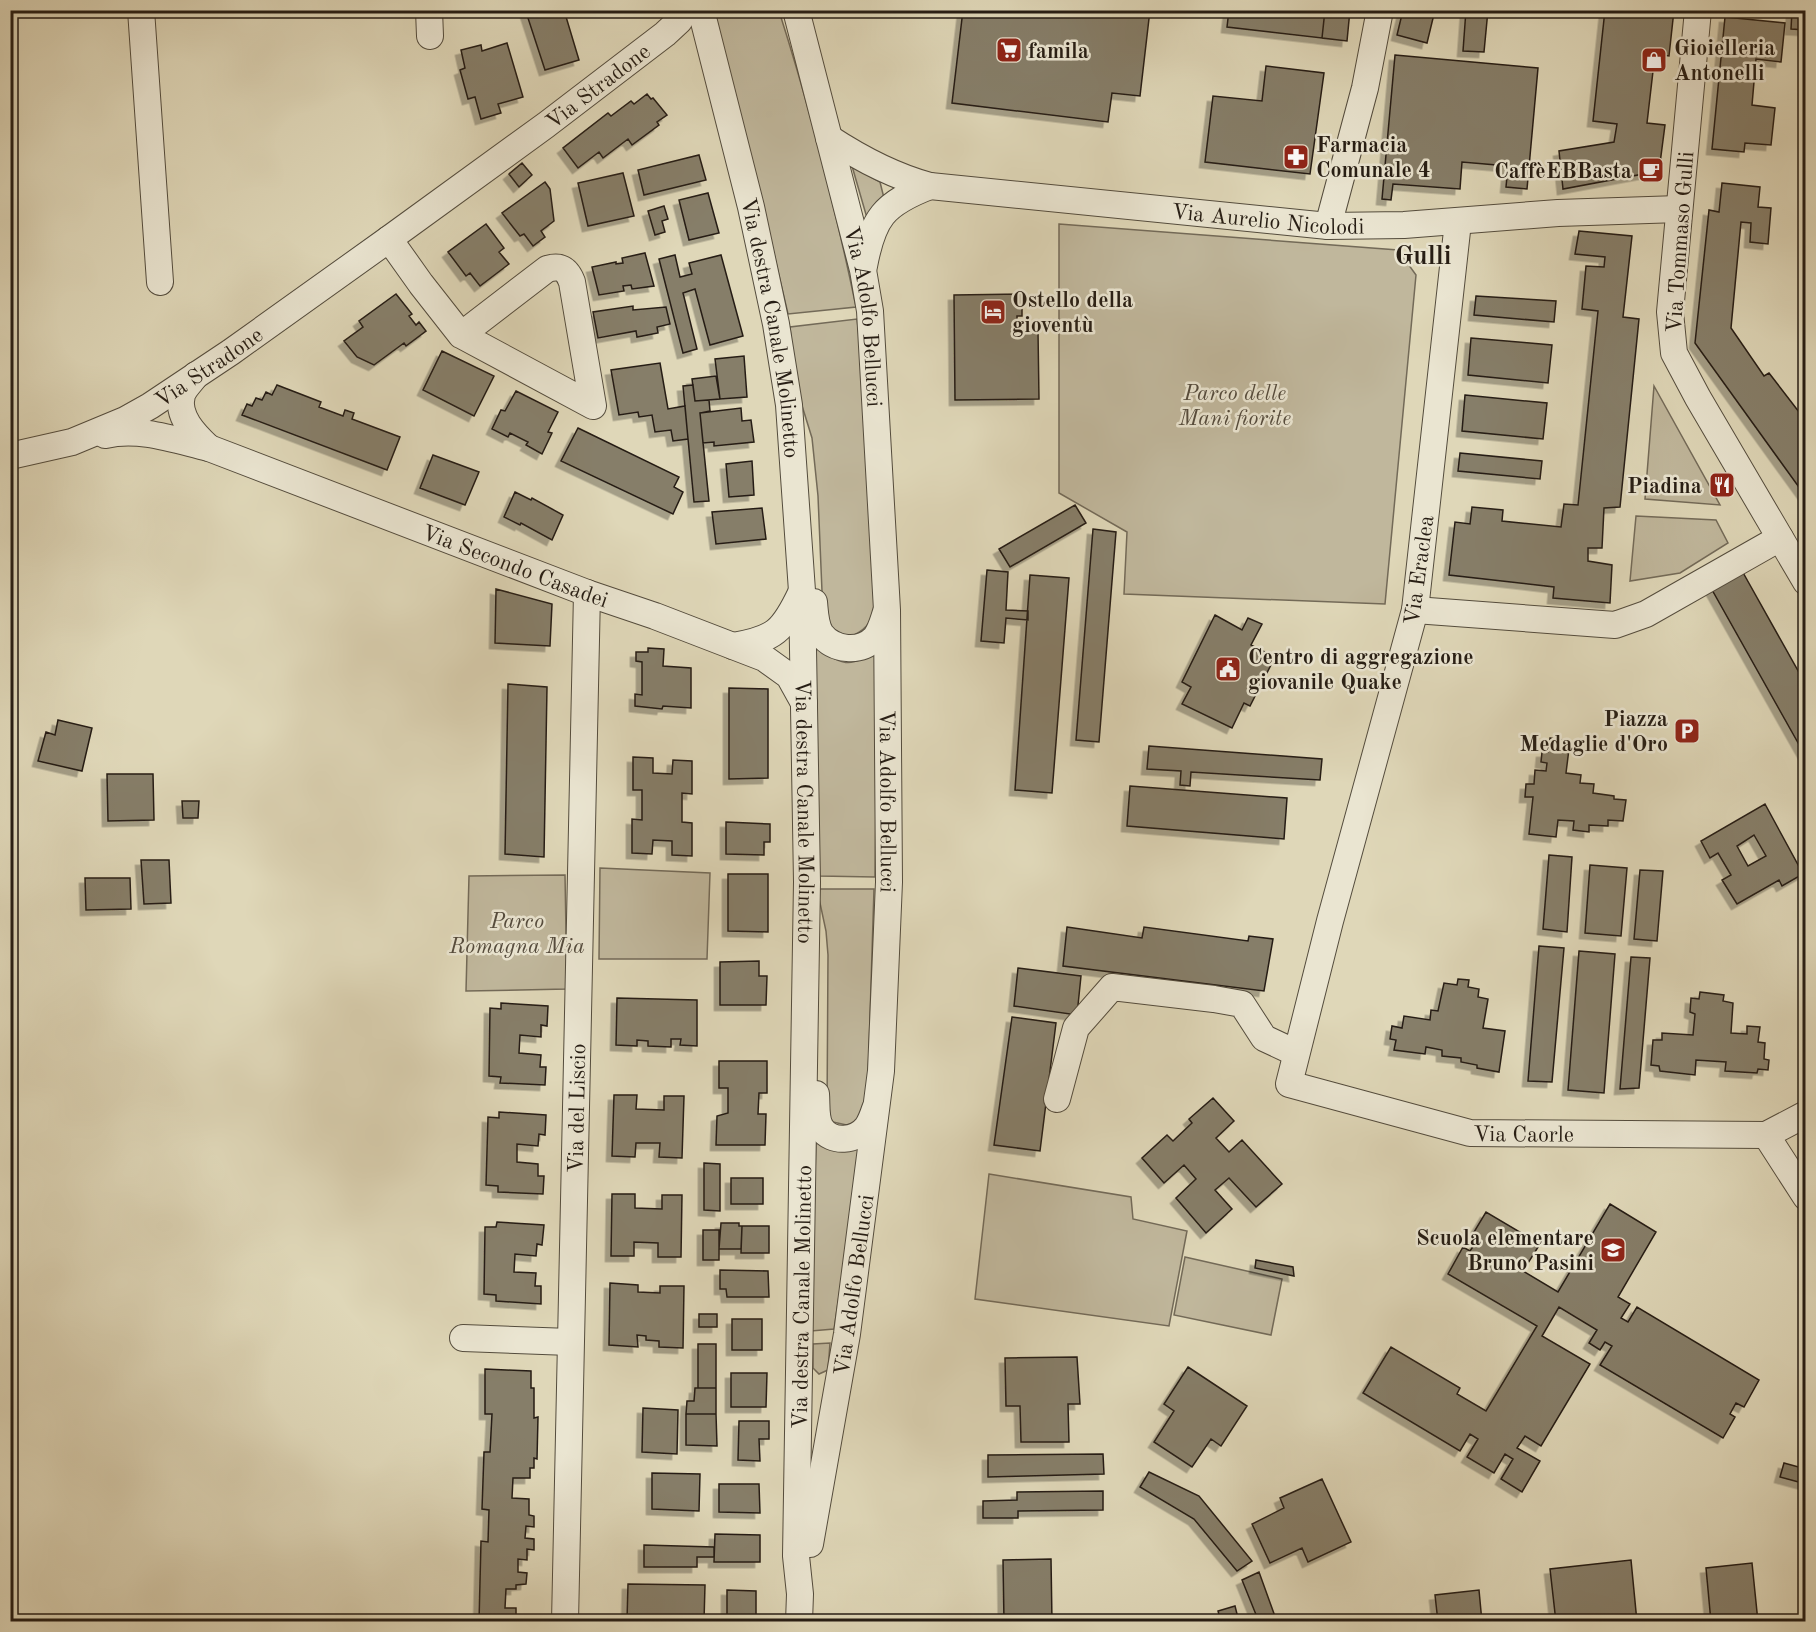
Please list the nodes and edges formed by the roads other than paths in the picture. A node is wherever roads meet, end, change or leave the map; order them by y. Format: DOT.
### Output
graph roads {
  1 [pos="141,10"];
  2 [pos="429,10"];
  3 [pos="686,10"];
  4 [pos="701,10"];
  5 [pos="796,10"];
  6 [pos="1380,10"];
  7 [pos="1698,10"];
  8 [pos="430,36"];
  9 [pos="829,138"];
  10 [pos="930,186"];
  11 [pos="1679,209"];
  12 [pos="1458,222"];
  13 [pos="1328,226"];
  14 [pos="389,239"];
  15 [pos="863,270"];
  16 [pos="160,282"];
  17 [pos="461,335"];
  18 [pos="196,375"];
  19 [pos="789,405"];
  20 [pos="72,442"];
  21 [pos="209,448"];
  22 [pos="10,456"];
  23 [pos="1780,538"];
  24 [pos="1806,582"];
  25 [pos="802,591"];
  26 [pos="587,593"];
  27 [pos="887,610"];
  28 [pos="1415,610"];
  29 [pos="733,646"];
  30 [pos="805,706"];
  31 [pos="807,969"];
  32 [pos="1296,1053"];
  33 [pos="1289,1084"];
  34 [pos="880,1090"];
  35 [pos="1057,1099"];
  36 [pos="1806,1114"];
  37 [pos="1766,1135"];
  38 [pos="1806,1197"];
  39 [pos="463,1338"];
  40 [pos="570,1342"];
  41 [pos="800,1594"];
  42 [pos="565,1622"];
  43 [pos="799,1622"];
  1 -- 16 [label="street"];
  2 -- 8 [label="street"];
  3 -- 14 [label="street, Via Stradone"];
  4 -- 19 [label="street, Via destra Canale Molinetto"];
  5 -- 9 [label="street, Via Adolfo Bellucci"];
  6 -- 13 [label="street"];
  7 -- 11 [label="street, Via Tommaso Gulli"];
  9 -- 10 [label="street, Via Aurelio Nicolodi"];
  9 -- 15 [label="street, Via Adolfo Bellucci"];
  10 -- 13 [label="street, Via Aurelio Nicolodi"];
  10 -- 15 [label="street"];
  11 -- 12 [label="street, Via Aurelio Nicolodi"];
  11 -- 23 [label="street, Via Tommaso Gulli"];
  12 -- 13 [label="street, Via Aurelio Nicolodi"];
  12 -- 28 [label="street, Via Eraclea"];
  14 -- 17 [label="street"];
  14 -- 18 [label="street, Via Stradone"];
  15 -- 27 [label="street, Via Adolfo Bellucci"];
  17 -- 17 [label="street"];
  18 -- 20 [label="street, Via Stradone"];
  18 -- 21 [label="street"];
  19 -- 25 [label="street, Via destra Canale Molinetto"];
  19 -- 27 [label="street"];
  20 -- 21 [label="street, Via Secondo Casadei"];
  20 -- 22 [label="street, Via Stradone"];
  21 -- 26 [label="street, Via Secondo Casadei"];
  23 -- 24 [label="street, Via Tommaso Gulli"];
  23 -- 28 [label="street"];
  25 -- 29 [label="street"];
  25 -- 30 [label="street, Via destra Canale Molinetto"];
  26 -- 29 [label="street, Via Secondo Casadei"];
  26 -- 40 [label="street, Via del Liscio"];
  27 -- 34 [label="street, Via Adolfo Bellucci"];
  28 -- 32 [label="street, Via Eraclea"];
  29 -- 30 [label="street, Via Secondo Casadei"];
  30 -- 31 [label="street, Via destra Canale Molinetto"];
  31 -- 34 [label="street"];
  31 -- 41 [label="street, Via destra Canale Molinetto"];
  32 -- 33 [label="street, Via Eraclea"];
  32 -- 35 [label="street"];
  33 -- 37 [label="street, Via Caorle"];
  34 -- 41 [label="street, Via Adolfo Bellucci"];
  36 -- 37 [label="street, Via Caorle"];
  37 -- 38 [label="street"];
  39 -- 40 [label="street"];
  40 -- 42 [label="street, Via del Liscio"];
  41 -- 43 [label="street, Via destra Canale Molinetto"];
}
